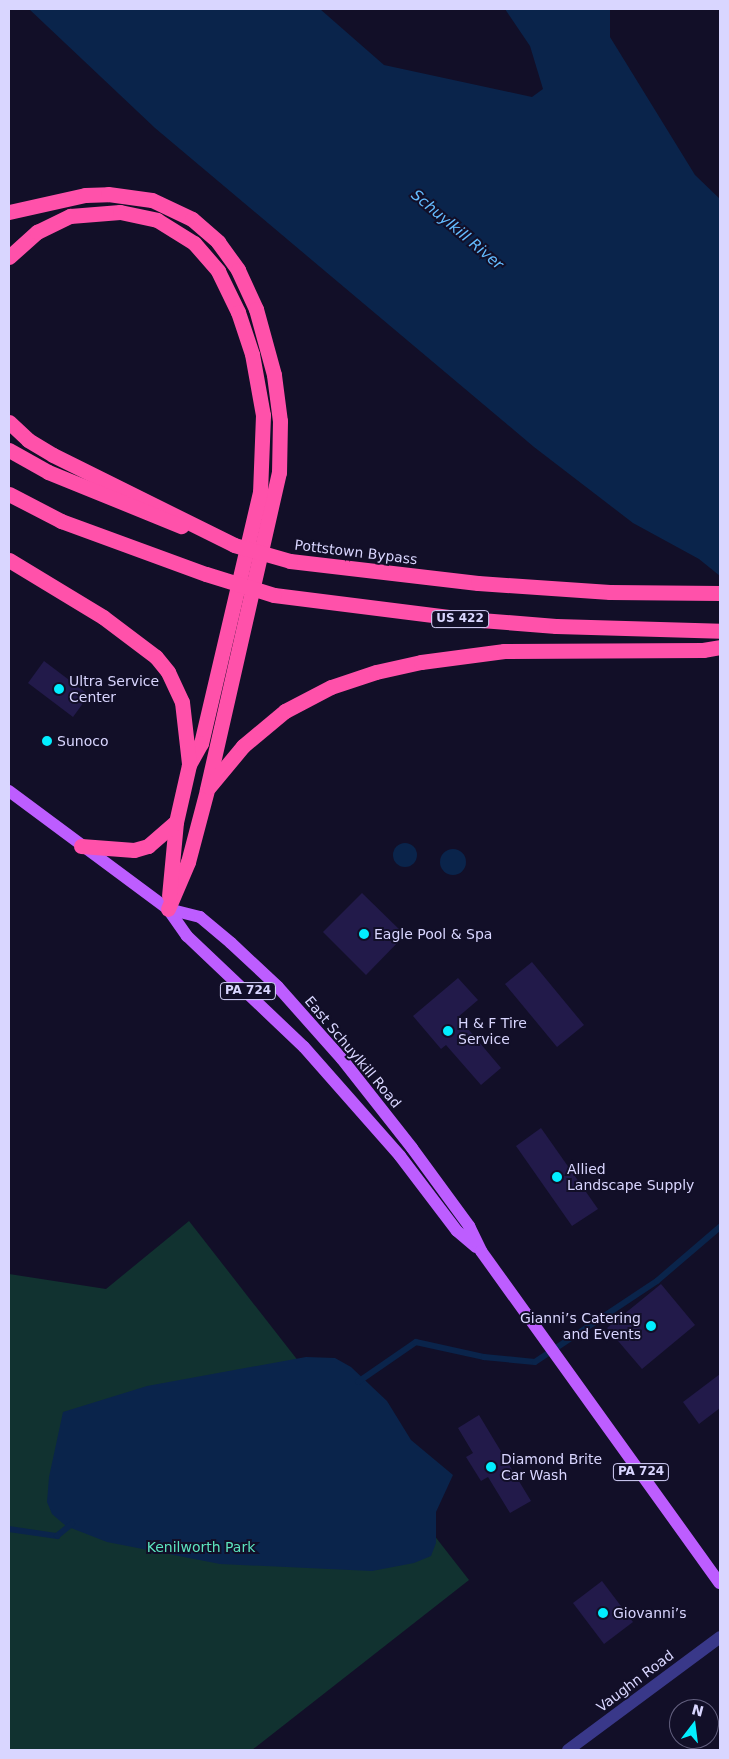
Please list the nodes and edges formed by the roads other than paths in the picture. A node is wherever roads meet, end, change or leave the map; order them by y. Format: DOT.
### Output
graph roads {
  1 [pos="9,212"];
  2 [pos="9,257"];
  3 [pos="9,422"];
  4 [pos="9,450"];
  5 [pos="9,494"];
  6 [pos="234,545"];
  7 [pos="9,560"];
  8 [pos="720,593"];
  9 [pos="720,631"];
  10 [pos="720,647"];
  11 [pos="189,765"];
  12 [pos="207,790"];
  13 [pos="9,791"];
  14 [pos="176,822"];
  15 [pos="81,846"];
  16 [pos="168,909"];
  17 [pos="481,1252"];
  18 [pos="720,1583"];
  19 [pos="720,1637"];
  20 [pos="568,1750"];
  1 -- 12 [label="highway"];
  2 -- 11 [label="highway"];
  3 -- 6 [label="highway"];
  4 -- 6 [label="highway, Pottstown Bypass"];
  5 -- 9 [label="highway, US 422, bridge"];
  6 -- 8 [label="highway, Pottstown Bypass, bridge"];
  7 -- 11 [label="highway"];
  10 -- 12 [label="highway"];
  11 -- 14 [label="highway"];
  12 -- 16 [label="highway"];
  13 -- 15 [label="main road, East Schuylkill Road / PA 724"];
  14 -- 15 [label="highway"];
  14 -- 16 [label="highway"];
  15 -- 16 [label="main road, East Schuylkill Road / PA 724"];
  16 -- 17 [label="main road, East Schuylkill Road / PA 724"];
  16 -- 17 [label="main road, East Schuylkill Road / PA 724"];
  17 -- 18 [label="main road, East Schuylkill Road / PA 724"];
  19 -- 20 [label="street, Vaughn Road"];
}
